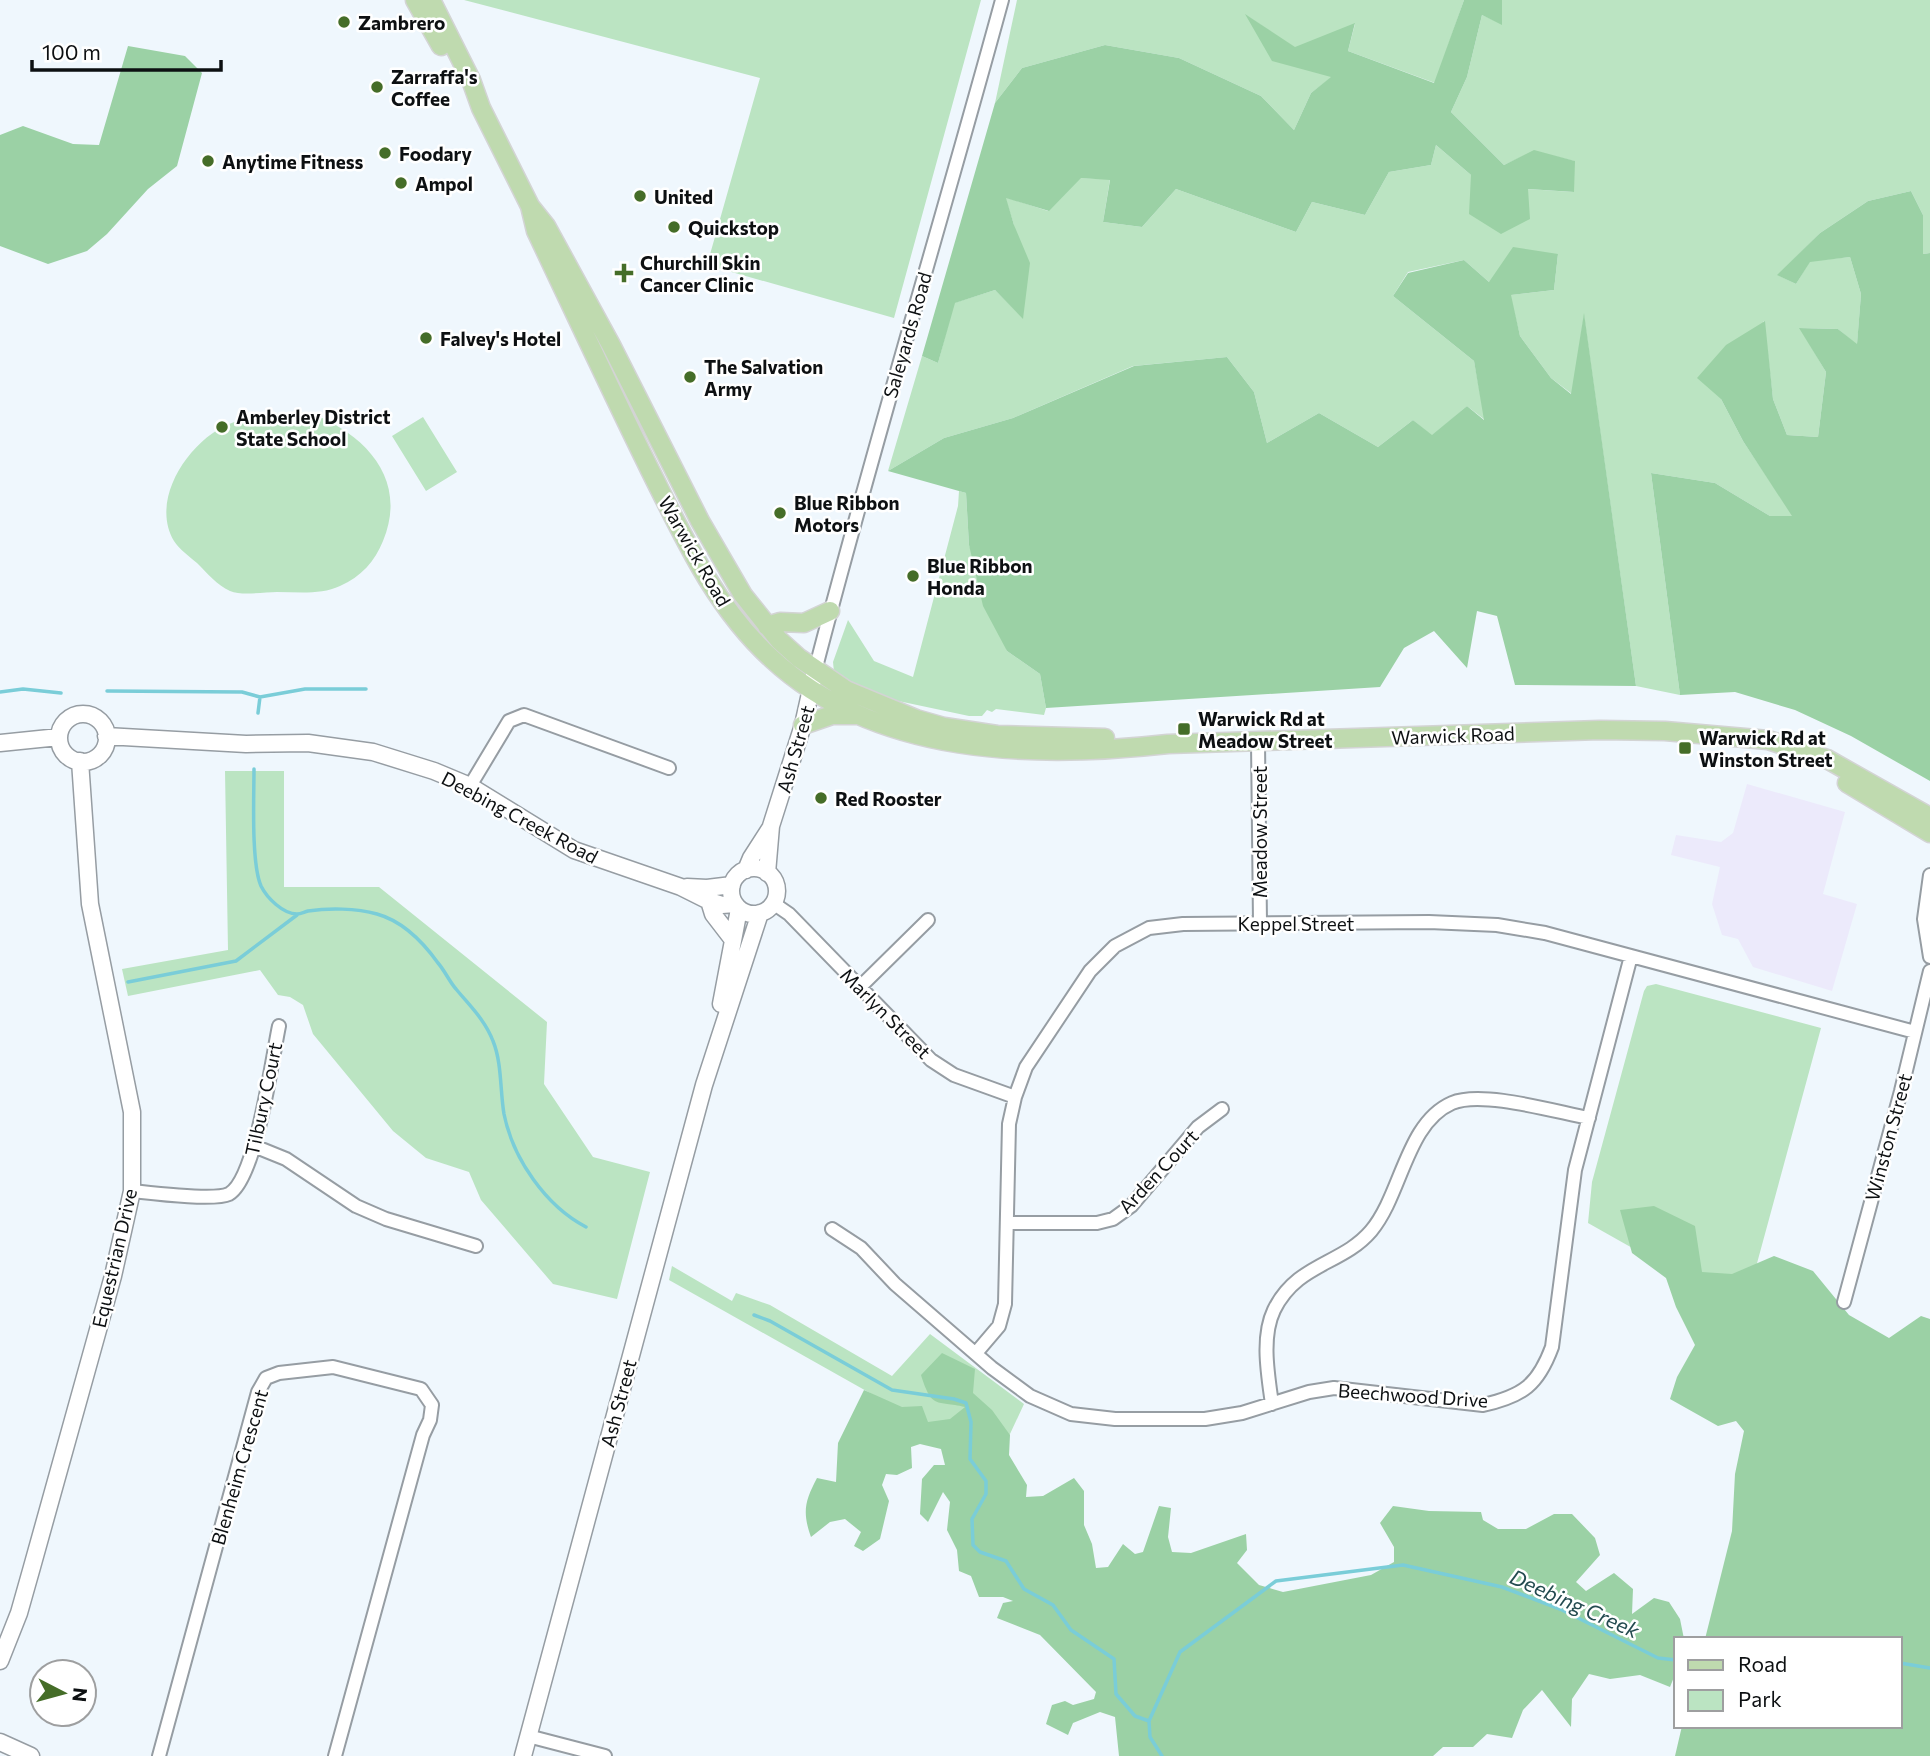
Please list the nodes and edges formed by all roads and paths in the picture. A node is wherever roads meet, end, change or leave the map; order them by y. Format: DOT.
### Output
graph roads {
  1 [pos="415,0"];
  2 [pos="430,0"];
  3 [pos="1002,0"];
  4 [pos="481,108"];
  5 [pos="530,206"];
  6 [pos="831,611"];
  7 [pos="768,626"];
  8 [pos="813,680"];
  9 [pos="863,715"];
  10 [pos="803,725"];
  11 [pos="106,736"];
  12 [pos="59,737"];
  13 [pos="1737,738"];
  14 [pos="1258,742"];
  15 [pos="0,743"];
  16 [pos="1168,744"];
  17 [pos="80,761"];
  18 [pos="669,768"];
  19 [pos="470,786"];
  20 [pos="1930,817"];
  21 [pos="771,826"];
  22 [pos="1930,833"];
  23 [pos="746,870"];
  24 [pos="767,873"];
  25 [pos="1930,875"];
  26 [pos="732,885"];
  27 [pos="681,887"];
  28 [pos="709,901"];
  29 [pos="737,906"];
  30 [pos="767,908"];
  31 [pos="928,920"];
  32 [pos="1260,922"];
  33 [pos="733,940"];
  34 [pos="1631,956"];
  35 [pos="1930,957"];
  36 [pos="1930,971"];
  37 [pos="860,986"];
  38 [pos="279,1026"];
  39 [pos="1915,1032"];
  40 [pos="714,1051"];
  41 [pos="1015,1097"];
  42 [pos="1222,1109"];
  43 [pos="1589,1118"];
  44 [pos="254,1146"];
  45 [pos="132,1191"];
  46 [pos="1007,1223"];
  47 [pos="832,1229"];
  48 [pos="476,1246"];
  49 [pos="1844,1302"];
  50 [pos="976,1353"];
  51 [pos="1272,1404"];
  52 [pos="0,1661"];
  53 [pos="528,1736"];
  54 [pos="0,1742"];
  55 [pos="32,1756"];
  56 [pos="159,1756"];
  57 [pos="335,1756"];
  58 [pos="523,1756"];
  59 [pos="605,1756"];
  1 -- 4 [label="main road, Warwick Road"];
  2 -- 4 [label="main road, Warwick Road"];
  3 -- 6 [label="street, Saleyards Road"];
  4 -- 5 [label="main road, Warwick Road"];
  5 -- 7 [label="main road, Warwick Road"];
  5 -- 8 [label="main road, Warwick Road"];
  6 -- 7 [label="main road"];
  6 -- 8 [label="street, Saleyards Road"];
  7 -- 8 [label="main road, Warwick Road"];
  8 -- 9 [label="main road, Warwick Road"];
  8 -- 10 [label="street, Ash Street"];
  8 -- 16 [label="main road, Warwick Road"];
  9 -- 10 [label="main road"];
  9 -- 16 [label="main road, Warwick Road"];
  10 -- 21 [label="street, Ash Street"];
  11 -- 12 [label="street"];
  11 -- 17 [label="street"];
  11 -- 19 [label="street, Deebing Creek Road"];
  12 -- 15 [label="street"];
  12 -- 17 [label="street"];
  13 -- 14 [label="main road, Warwick Road"];
  13 -- 20 [label="main road, Warwick Road"];
  13 -- 22 [label="main road, Warwick Road"];
  14 -- 16 [label="main road, Warwick Road"];
  14 -- 32 [label="street, Meadow Street"];
  17 -- 45 [label="street, Equestrian Drive"];
  18 -- 19 [label="street"];
  19 -- 27 [label="street, Deebing Creek Road"];
  21 -- 23 [label="street, Ash Street"];
  21 -- 24 [label="street, Ash Street"];
  23 -- 24 [label="street"];
  23 -- 26 [label="street"];
  24 -- 30 [label="street"];
  25 -- 35 [label="street"];
  26 -- 27 [label="street, Deebing Creek Road"];
  26 -- 29 [label="street"];
  27 -- 28 [label="street, Deebing Creek Road"];
  28 -- 29 [label="street, Deebing Creek Road"];
  28 -- 33 [label="street"];
  29 -- 30 [label="street"];
  29 -- 33 [label="street, Ash Street"];
  30 -- 37 [label="street, Marlyn Street"];
  30 -- 40 [label="street, Ash Street"];
  31 -- 37 [label="street"];
  32 -- 34 [label="street, Keppel Street"];
  32 -- 41 [label="street, Keppel Street"];
  33 -- 40 [label="street, Ash Street"];
  34 -- 39 [label="street, Keppel Street"];
  34 -- 43 [label="street, Beechwood Drive"];
  36 -- 39 [label="street, Winston Street"];
  37 -- 41 [label="street, Marlyn Street"];
  38 -- 44 [label="street, Tilbury Court"];
  39 -- 49 [label="street, Winston Street"];
  40 -- 53 [label="street, Ash Street"];
  41 -- 46 [label="street, Keppel Street"];
  42 -- 46 [label="street, Arden Court"];
  43 -- 51 [label="street"];
  43 -- 51 [label="street, Beechwood Drive"];
  44 -- 45 [label="street, Tilbury Court"];
  44 -- 48 [label="street"];
  45 -- 52 [label="street, Equestrian Drive"];
  46 -- 50 [label="street, Keppel Street"];
  47 -- 50 [label="street, Beechwood Drive"];
  50 -- 51 [label="street, Beechwood Drive"];
  53 -- 58 [label="street, Ash Street"];
  53 -- 59 [label="street"];
  54 -- 55 [label="street"];
  56 -- 57 [label="street, Blenheim Crescent"];
}
